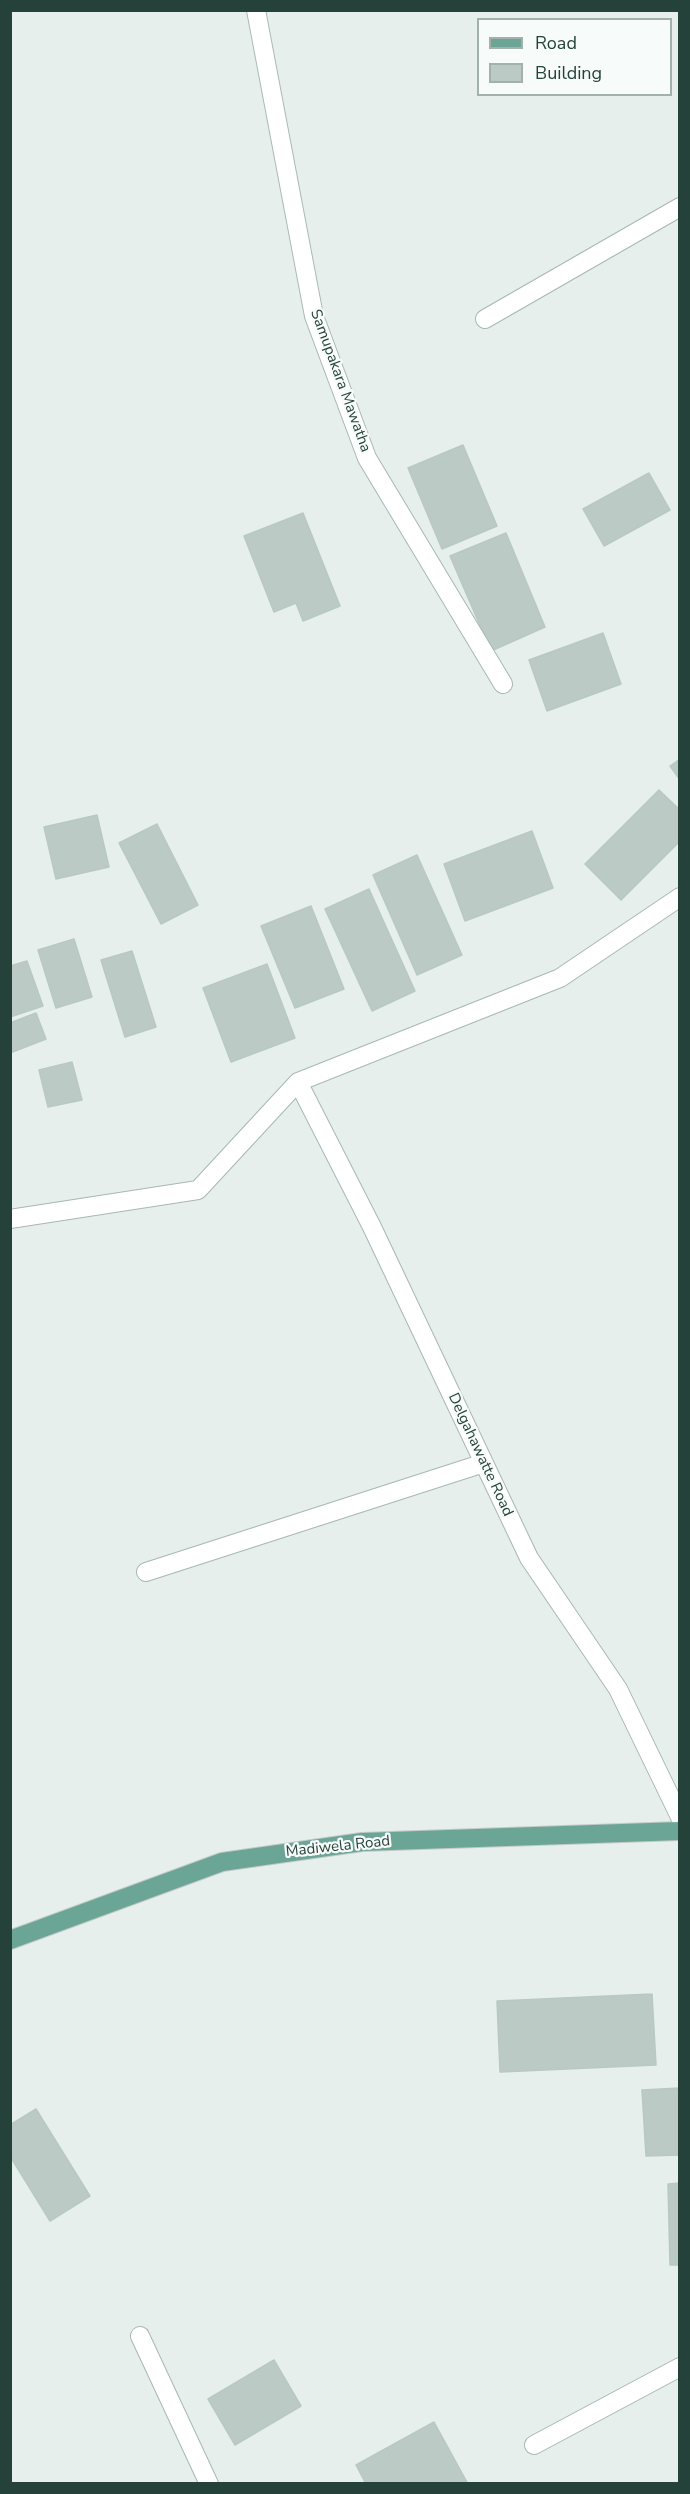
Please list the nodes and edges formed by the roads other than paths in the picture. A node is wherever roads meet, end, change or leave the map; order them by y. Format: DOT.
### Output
graph roads {
  1 [pos="256,10"];
  2 [pos="680,207"];
  3 [pos="485,319"];
  4 [pos="503,684"];
  5 [pos="680,897"];
  6 [pos="298,1082"];
  7 [pos="10,1219"];
  8 [pos="484,1463"];
  9 [pos="146,1572"];
  10 [pos="680,1817"];
  11 [pos="680,1831"];
  12 [pos="10,1940"];
  13 [pos="140,2336"];
  14 [pos="680,2367"];
  15 [pos="534,2445"];
  16 [pos="209,2484"];
  1 -- 4 [label="street, Samupakara Mawatha"];
  2 -- 3 [label="street"];
  5 -- 6 [label="street"];
  6 -- 7 [label="street"];
  6 -- 8 [label="street, Delgahawatte Road"];
  8 -- 9 [label="street"];
  8 -- 10 [label="street, Delgahawatte Road"];
  11 -- 12 [label="main road, Madiwela Road"];
  13 -- 16 [label="street"];
  14 -- 15 [label="street"];
}
